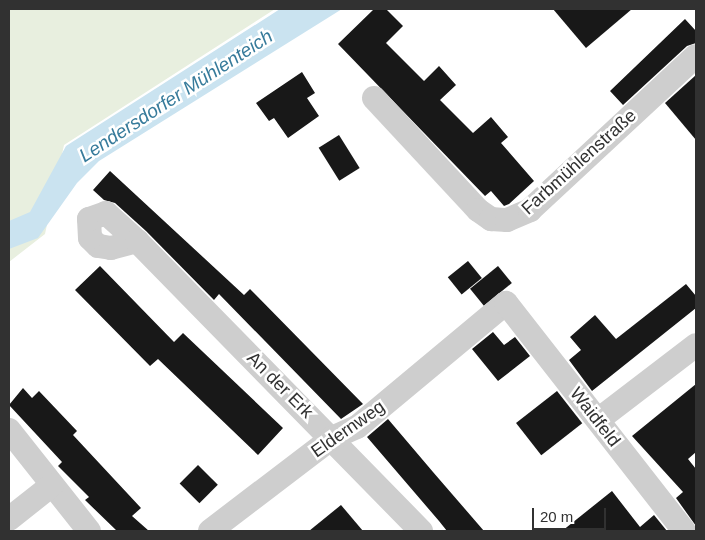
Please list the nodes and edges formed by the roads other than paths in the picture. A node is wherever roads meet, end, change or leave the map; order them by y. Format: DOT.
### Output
graph roads {
  1 [pos="696,56"];
  2 [pos="374,98"];
  3 [pos="137,241"];
  4 [pos="506,303"];
  5 [pos="696,345"];
  6 [pos="598,420"];
  7 [pos="9,430"];
  8 [pos="332,438"];
  9 [pos="52,485"];
  10 [pos="9,519"];
  11 [pos="89,531"];
  12 [pos="210,531"];
  13 [pos="421,531"];
  14 [pos="684,531"];
  1 -- 2 [label="street, Farbmühlenstraße"];
  3 -- 8 [label="street, An der Erk"];
  4 -- 6 [label="street, Waidfeld"];
  4 -- 8 [label="street, Eldernweg"];
  5 -- 6 [label="street"];
  6 -- 14 [label="street, Waidfeld"];
  7 -- 9 [label="street"];
  8 -- 12 [label="street, Eldernweg"];
  8 -- 13 [label="street, An der Erk"];
  9 -- 10 [label="street"];
  9 -- 11 [label="street"];
}
